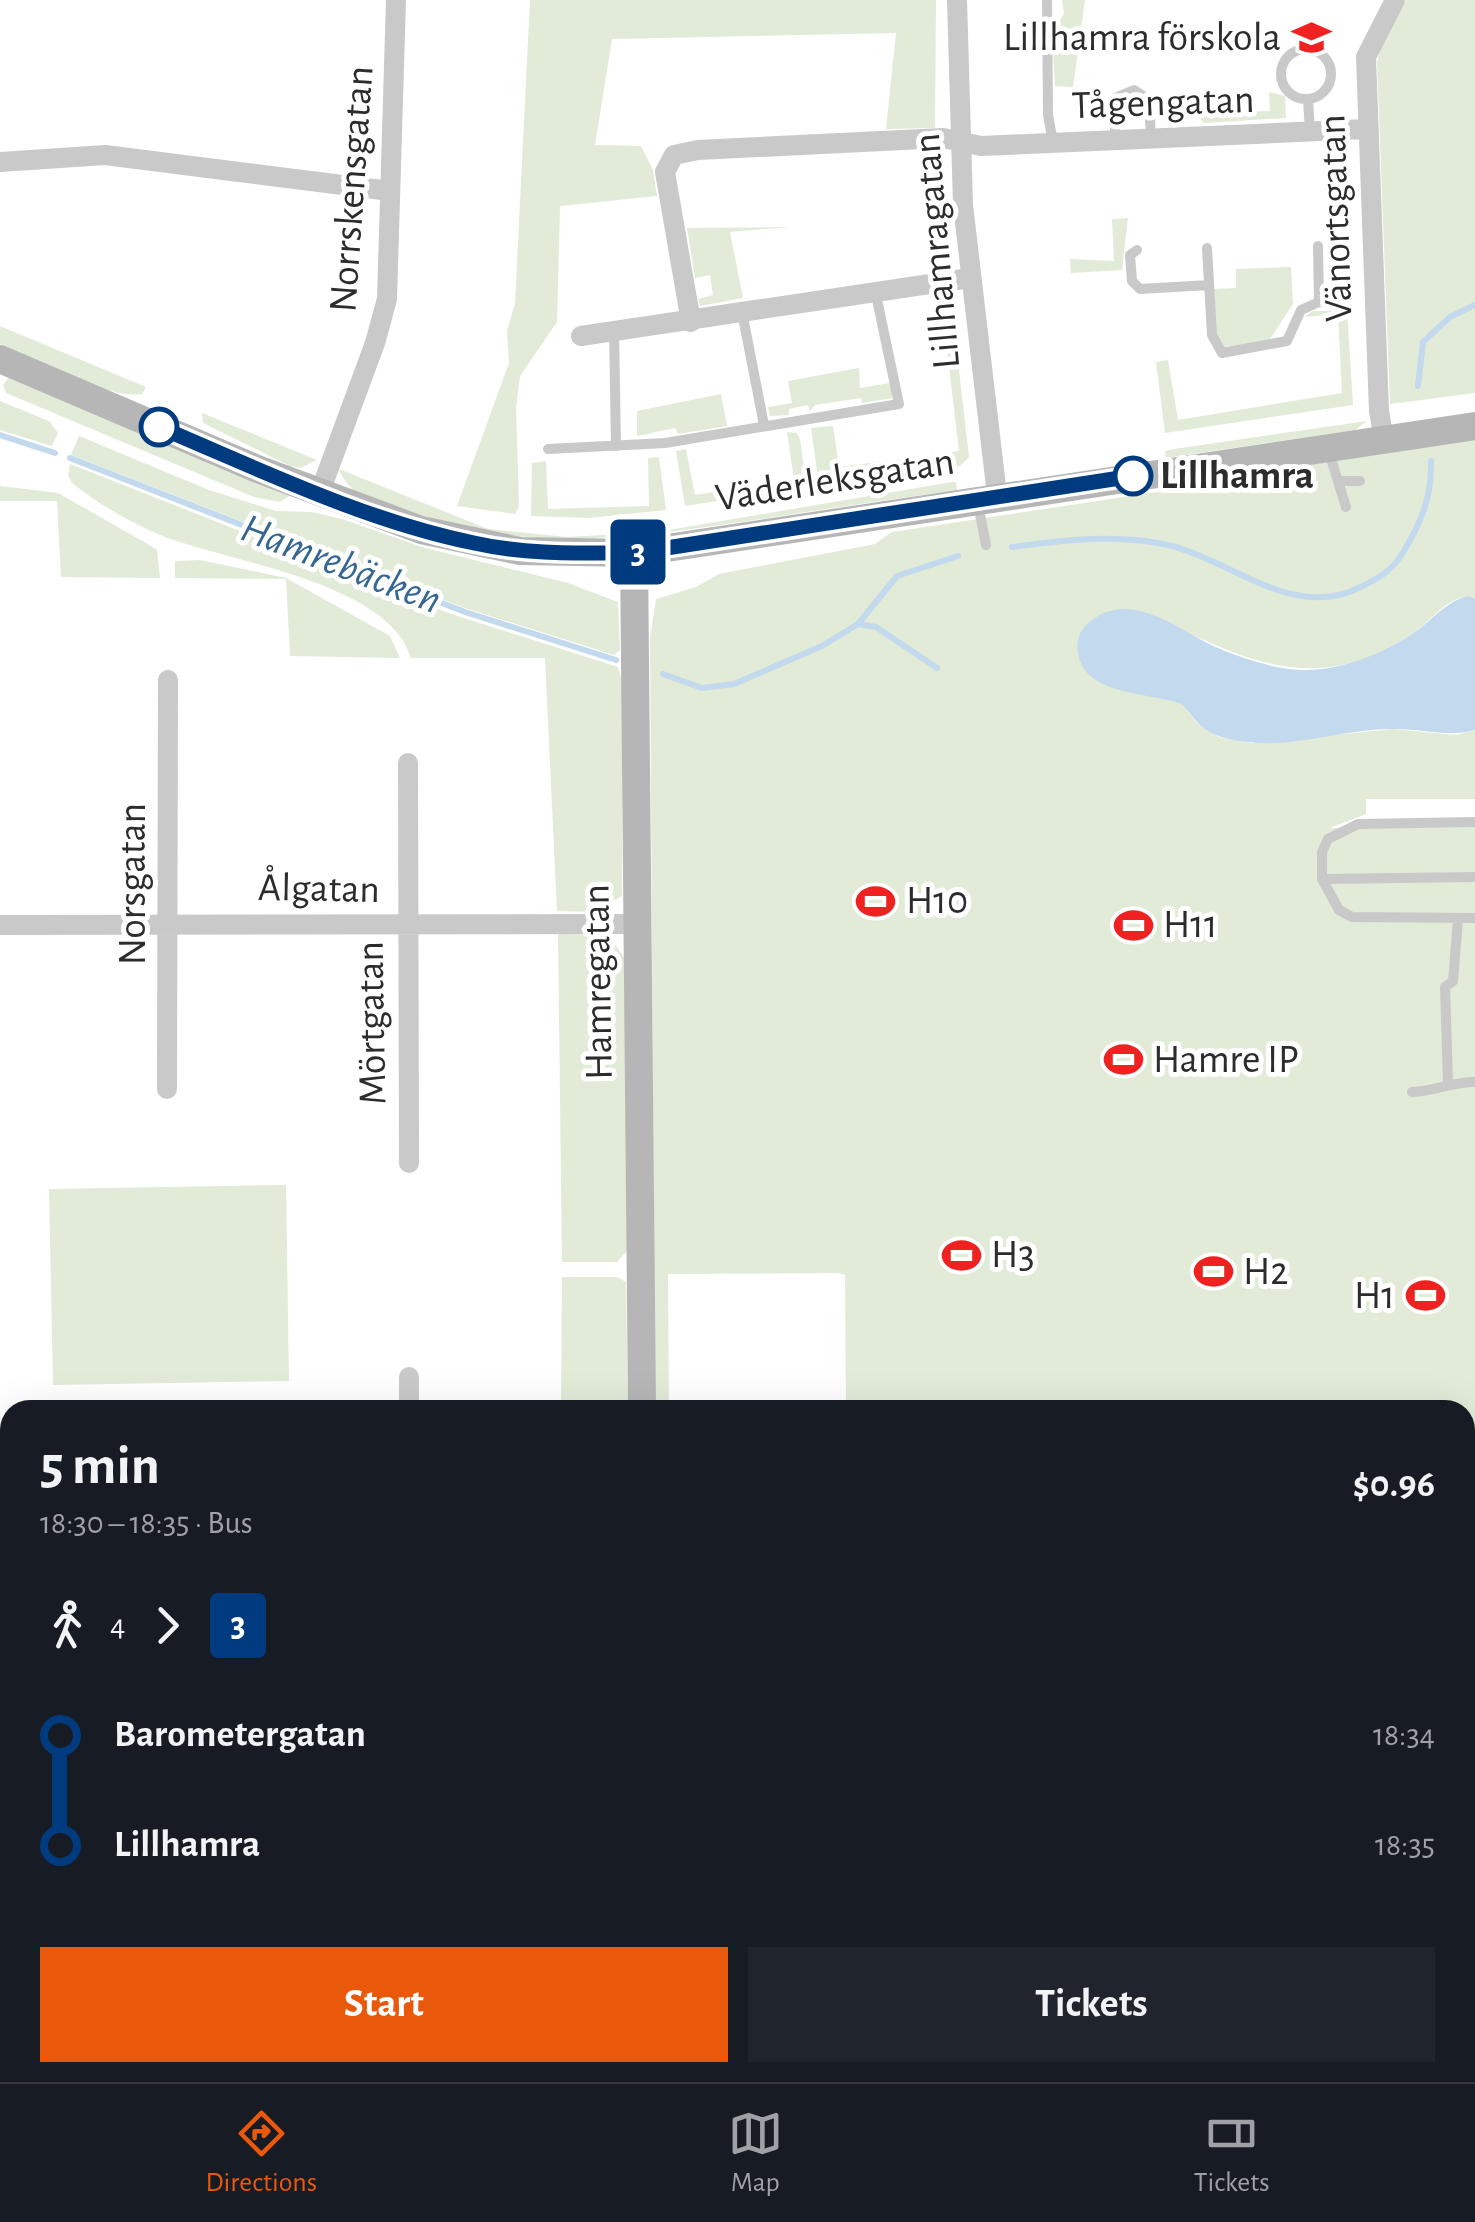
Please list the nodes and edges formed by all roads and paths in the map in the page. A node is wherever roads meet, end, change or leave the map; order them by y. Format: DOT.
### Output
graph roads {
  1 [pos="396,0"];
  2 [pos="957,0"];
  3 [pos="1047,0"];
  4 [pos="1395,0"];
  5 [pos="1308,99"];
  6 [pos="1366,129"];
  7 [pos="1310,132"];
  8 [pos="1151,138"];
  9 [pos="962,140"];
  10 [pos="1115,140"];
  11 [pos="1053,142"];
  12 [pos="0,162"];
  13 [pos="390,191"];
  14 [pos="1318,246"];
  15 [pos="1207,248"];
  16 [pos="1137,250"];
  17 [pos="970,278"];
  18 [pos="1209,285"];
  19 [pos="875,289"];
  20 [pos="742,312"];
  21 [pos="691,322"];
  22 [pos="614,331"];
  23 [pos="581,336"];
  24 [pos="0,359"];
  25 [pos="764,425"];
  26 [pos="1475,426"];
  27 [pos="1384,440"];
  28 [pos="616,446"];
  29 [pos="1328,448"];
  30 [pos="548,449"];
  31 [pos="1360,480"];
  32 [pos="1338,481"];
  33 [pos="320,492"];
  34 [pos="987,496"];
  35 [pos="1346,507"];
  36 [pos="986,545"];
  37 [pos="634,553"];
  38 [pos="168,680"];
  39 [pos="408,763"];
  40 [pos="1475,822"];
  41 [pos="1475,876"];
  42 [pos="1322,879"];
  43 [pos="1475,918"];
  44 [pos="1458,919"];
  45 [pos="169,923"];
  46 [pos="638,924"];
  47 [pos="0,925"];
  48 [pos="406,925"];
  49 [pos="1448,1082"];
  50 [pos="1475,1082"];
  51 [pos="167,1089"];
  52 [pos="1412,1092"];
  53 [pos="409,1163"];
  54 [pos="409,1377"];
  55 [pos="409,1400"];
  56 [pos="642,1400"];
  1 -- 13 [label="street, Norrskensgatan"];
  2 -- 9 [label="street, Lillhamragatan"];
  3 -- 11 [label="lane"];
  4 -- 6 [label="street, Vänortsgatan"];
  5 -- 5 [label="lane"];
  5 -- 7 [label="lane"];
  6 -- 7 [label="street, Tågengatan"];
  6 -- 27 [label="street, Vänortsgatan"];
  7 -- 8 [label="street, Tågengatan"];
  8 -- 10 [label="street, Tågengatan"];
  8 -- 10 [label="lane"];
  9 -- 11 [label="street, Tågengatan"];
  9 -- 17 [label="street, Lillhamragatan"];
  9 -- 21 [label="street, Tågengatan"];
  10 -- 11 [label="street, Tågengatan"];
  12 -- 13 [label="street"];
  13 -- 33 [label="street, Norrskensgatan"];
  14 -- 18 [label="lane"];
  15 -- 18 [label="lane"];
  16 -- 18 [label="lane"];
  17 -- 19 [label="street"];
  17 -- 34 [label="street, Lillhamragatan"];
  19 -- 20 [label="street"];
  19 -- 25 [label="lane"];
  20 -- 21 [label="street"];
  20 -- 25 [label="lane"];
  21 -- 22 [label="street"];
  22 -- 23 [label="street"];
  22 -- 28 [label="lane"];
  24 -- 33 [label="street, Väderleksgatan"];
  25 -- 28 [label="lane"];
  26 -- 27 [label="street, Väderleksgatan"];
  27 -- 29 [label="street, Väderleksgatan"];
  28 -- 30 [label="lane"];
  29 -- 32 [label="lane"];
  29 -- 34 [label="street, Väderleksgatan"];
  31 -- 32 [label="lane"];
  32 -- 35 [label="lane"];
  33 -- 37 [label="street, Väderleksgatan"];
  34 -- 36 [label="lane"];
  34 -- 37 [label="street, Väderleksgatan"];
  37 -- 46 [label="street, Hamregatan"];
  38 -- 45 [label="street, Norsgatan"];
  39 -- 48 [label="street, Mörtgatan"];
  40 -- 42 [label="lane"];
  41 -- 42 [label="lane"];
  42 -- 44 [label="lane"];
  43 -- 44 [label="lane"];
  44 -- 49 [label="lane"];
  45 -- 47 [label="street, Ålgatan"];
  45 -- 48 [label="street, Ålgatan"];
  45 -- 51 [label="street, Norsgatan"];
  46 -- 48 [label="street, Ålgatan"];
  46 -- 56 [label="street, Hamregatan"];
  48 -- 53 [label="street, Mörtgatan"];
  49 -- 50 [label="lane"];
  49 -- 52 [label="lane"];
  54 -- 55 [label="street"];
}
